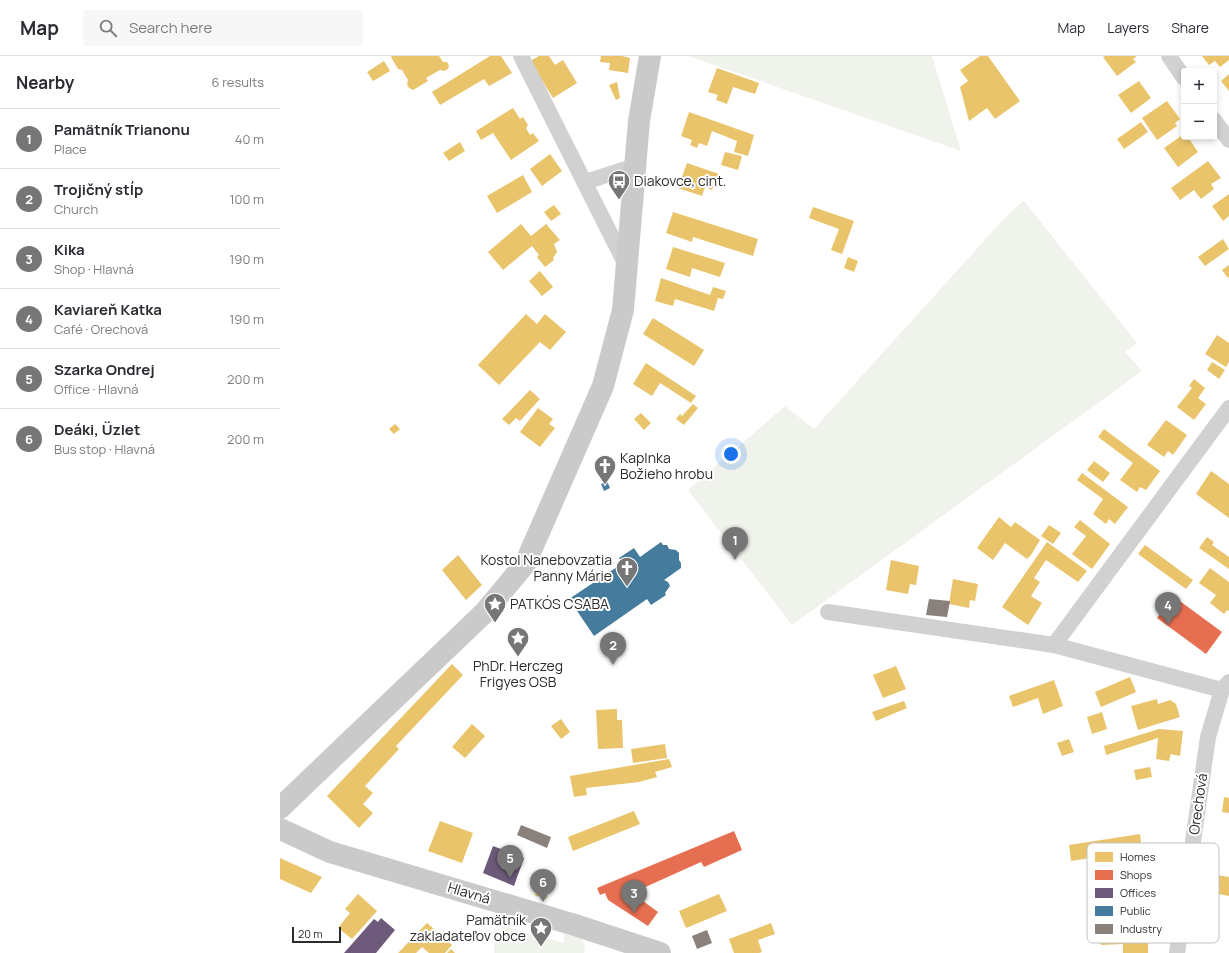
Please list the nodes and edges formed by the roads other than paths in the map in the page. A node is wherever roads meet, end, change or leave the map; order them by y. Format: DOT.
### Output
graph roads {
  1 [pos="521,56"];
  2 [pos="650,56"];
  3 [pos="1168,56"];
  4 [pos="1181,74"];
  5 [pos="1217,124"];
  6 [pos="1229,140"];
  7 [pos="634,166"];
  8 [pos="584,182"];
  9 [pos="626,266"];
  10 [pos="1229,408"];
  11 [pos="828,612"];
  12 [pos="1054,645"];
  13 [pos="1225,686"];
  14 [pos="280,808"];
  15 [pos="280,828"];
  16 [pos="1193,843"];
  17 [pos="1178,943"];
  18 [pos="660,953"];
  19 [pos="1177,953"];
  1 -- 8 [label="street"];
  2 -- 7 [label="street"];
  3 -- 4 [label="street"];
  5 -- 6 [label="street"];
  7 -- 8 [label="street"];
  7 -- 9 [label="street"];
  8 -- 9 [label="street"];
  9 -- 14 [label="street"];
  10 -- 12 [label="street"];
  11 -- 12 [label="street"];
  12 -- 13 [label="street"];
  13 -- 16 [label="street, Orechová"];
  15 -- 18 [label="street, Hlavná"];
  17 -- 19 [label="street, Orechová"];
}
